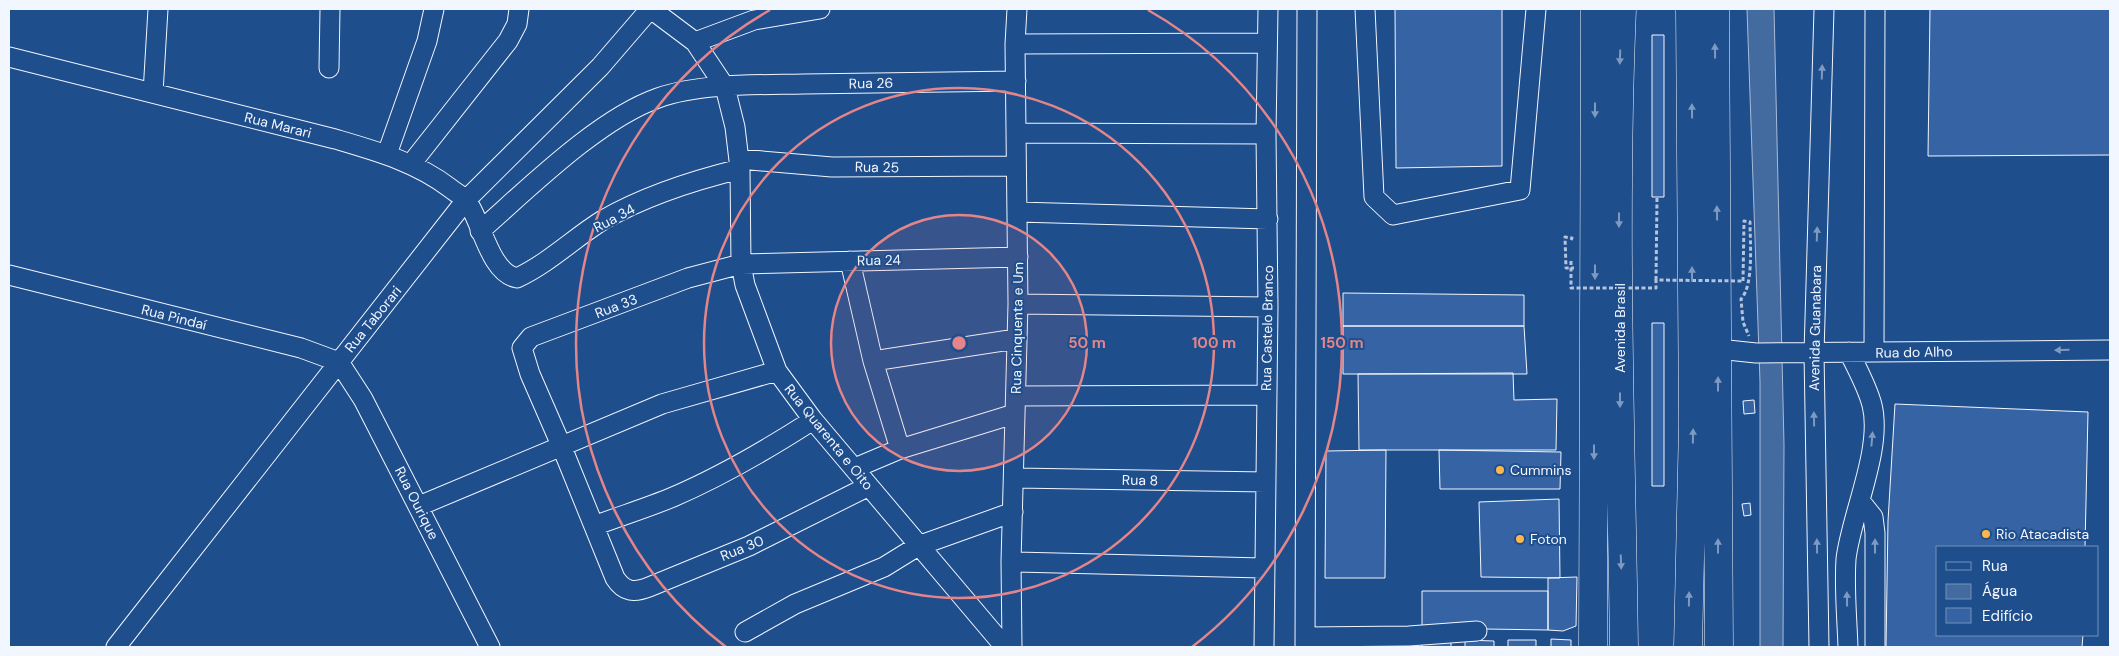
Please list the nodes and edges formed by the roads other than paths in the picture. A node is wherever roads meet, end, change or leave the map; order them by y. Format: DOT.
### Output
graph roads {
  1 [pos="158,9"];
  2 [pos="330,9"];
  3 [pos="434,9"];
  4 [pos="519,9"];
  5 [pos="651,9"];
  6 [pos="820,9"];
  7 [pos="1017,9"];
  8 [pos="1268,9"];
  9 [pos="1307,9"];
  10 [pos="1365,9"];
  11 [pos="1536,9"];
  12 [pos="1595,9"];
  13 [pos="1622,9"];
  14 [pos="1690,9"];
  15 [pos="1715,9"];
  16 [pos="1824,9"];
  17 [pos="1875,9"];
  18 [pos="695,42"];
  19 [pos="1266,43"];
  20 [pos="1015,44"];
  21 [pos="9,57"];
  22 [pos="330,68"];
  23 [pos="1016,81"];
  24 [pos="725,87"];
  25 [pos="152,93"];
  26 [pos="1016,133"];
  27 [pos="1266,134"];
  28 [pos="387,154"];
  29 [pos="411,164"];
  30 [pos="739,164"];
  31 [pos="1016,166"];
  32 [pos="466,200"];
  33 [pos="1018,212"];
  34 [pos="1268,219"];
  35 [pos="480,231"];
  36 [pos="1018,257"];
  37 [pos="850,261"];
  38 [pos="741,264"];
  39 [pos="500,265"];
  40 [pos="9,275"];
  41 [pos="1018,304"];
  42 [pos="1268,308"];
  43 [pos="1016,339"];
  44 [pos="1718,349"];
  45 [pos="2110,350"];
  46 [pos="1849,352"];
  47 [pos="1874,352"];
  48 [pos="1814,353"];
  49 [pos="874,361"];
  50 [pos="338,362"];
  51 [pos="777,371"];
  52 [pos="1266,394"];
  53 [pos="1015,405"];
  54 [pos="813,420"];
  55 [pos="561,445"];
  56 [pos="900,449"];
  57 [pos="855,468"];
  58 [pos="1014,478"];
  59 [pos="1266,482"];
  60 [pos="869,486"];
  61 [pos="1861,502"];
  62 [pos="419,506"];
  63 [pos="1013,512"];
  64 [pos="594,526"];
  65 [pos="918,546"];
  66 [pos="1011,562"];
  67 [pos="1263,568"];
  68 [pos="745,632"];
  69 [pos="1477,632"];
  70 [pos="1595,641"];
  71 [pos="1305,642"];
  72 [pos="116,647"];
  73 [pos="490,647"];
  74 [pos="1005,647"];
  75 [pos="1012,647"];
  76 [pos="1264,647"];
  77 [pos="1624,647"];
  78 [pos="1688,647"];
  79 [pos="1719,647"];
  80 [pos="1819,647"];
  81 [pos="1848,647"];
  82 [pos="1875,647"];
  1 -- 25 [label="street"];
  2 -- 22 [label="street"];
  3 -- 28 [label="street"];
  4 -- 29 [label="street"];
  5 -- 18 [label="street, Rua Quarenta e Oito"];
  5 -- 32 [label="street, Rua Taborari"];
  6 -- 18 [label="street"];
  7 -- 20 [label="street, Rua Cinquenta e Um"];
  8 -- 19 [label="street, Rua Castelo Branco"];
  9 -- 71 [label="street"];
  10 -- 11 [label="street"];
  12 -- 70 [label="highway, Avenida Brasil, one-way"];
  13 -- 77 [label="highway, Avenida Brasil, one-way"];
  78 -- 14 [label="highway, one-way"];
  44 -- 15 [label="highway, one-way"];
  48 -- 16 [label="street, Avenida Guanabara, one-way"];
  17 -- 47 [label="street"];
  18 -- 24 [label="street, Rua Quarenta e Oito"];
  19 -- 20 [label="street"];
  19 -- 27 [label="street, Rua Castelo Branco"];
  20 -- 23 [label="street, Rua Cinquenta e Um"];
  21 -- 25 [label="street, Rua Marari"];
  23 -- 24 [label="street, Rua 26"];
  23 -- 26 [label="street, Rua Cinquenta e Um"];
  24 -- 30 [label="street, Rua Quarenta e Oito"];
  24 -- 35 [label="street, Rua 26"];
  25 -- 28 [label="street, Rua Marari"];
  26 -- 27 [label="street"];
  26 -- 31 [label="street, Rua Cinquenta e Um"];
  27 -- 34 [label="street, Rua Castelo Branco"];
  28 -- 29 [label="street, Rua Marari"];
  29 -- 32 [label="street, Rua Marari"];
  30 -- 31 [label="street, Rua 25"];
  30 -- 38 [label="street, Rua Quarenta e Oito"];
  30 -- 39 [label="street, Rua 34"];
  31 -- 33 [label="street, Rua Cinquenta e Um"];
  32 -- 35 [label="street, Rua Marari"];
  32 -- 50 [label="street, Rua Taborari"];
  33 -- 34 [label="street"];
  33 -- 36 [label="street, Rua Cinquenta e Um"];
  34 -- 42 [label="street, Rua Castelo Branco"];
  35 -- 39 [label="street, Rua Marari"];
  36 -- 37 [label="street, Rua 24"];
  36 -- 41 [label="street, Rua Cinquenta e Um"];
  37 -- 38 [label="street, Rua 24"];
  37 -- 49 [label="street"];
  38 -- 51 [label="street, Rua Quarenta e Oito"];
  38 -- 55 [label="street, Rua 33"];
  40 -- 50 [label="street, Rua Pindaí"];
  41 -- 42 [label="street"];
  41 -- 43 [label="street, Rua Cinquenta e Um"];
  42 -- 52 [label="street, Rua Castelo Branco"];
  43 -- 49 [label="street"];
  43 -- 53 [label="street, Rua Cinquenta e Um"];
  44 -- 48 [label="street, Rua do Alho"];
  79 -- 44 [label="highway, one-way"];
  45 -- 47 [label="street, Rua do Alho, one-way"];
  46 -- 47 [label="street, Rua do Alho"];
  46 -- 48 [label="street, Rua do Alho"];
  61 -- 46 [label="street, one-way"];
  80 -- 48 [label="street, Avenida Guanabara, one-way"];
  49 -- 56 [label="street"];
  50 -- 62 [label="street, Rua Ourique"];
  50 -- 72 [label="street, Rua Taborari"];
  51 -- 54 [label="street, Rua Quarenta e Oito"];
  51 -- 55 [label="street"];
  52 -- 53 [label="street"];
  52 -- 59 [label="street, Rua Castelo Branco"];
  53 -- 56 [label="street"];
  53 -- 58 [label="street, Rua Cinquenta e Um"];
  54 -- 57 [label="street, Rua Quarenta e Oito"];
  54 -- 64 [label="street"];
  55 -- 62 [label="street"];
  55 -- 64 [label="street"];
  56 -- 57 [label="street"];
  57 -- 60 [label="street, Rua Quarenta e Oito"];
  58 -- 59 [label="street, Rua 8"];
  58 -- 63 [label="street, Rua Cinquenta e Um"];
  59 -- 67 [label="street, Rua Castelo Branco"];
  60 -- 64 [label="street, Rua 30"];
  60 -- 65 [label="street, Rua Quarenta e Oito"];
  81 -- 61 [label="street, one-way"];
  82 -- 61 [label="street, one-way"];
  62 -- 73 [label="street, Rua Ourique"];
  63 -- 65 [label="street"];
  63 -- 66 [label="street, Rua Cinquenta e Um"];
  65 -- 68 [label="street"];
  65 -- 74 [label="street, Rua Quarenta e Oito"];
  66 -- 67 [label="street"];
  66 -- 75 [label="street, Rua Cinquenta e Um"];
  67 -- 76 [label="street, Rua Castelo Branco"];
  69 -- 71 [label="street"];
}
